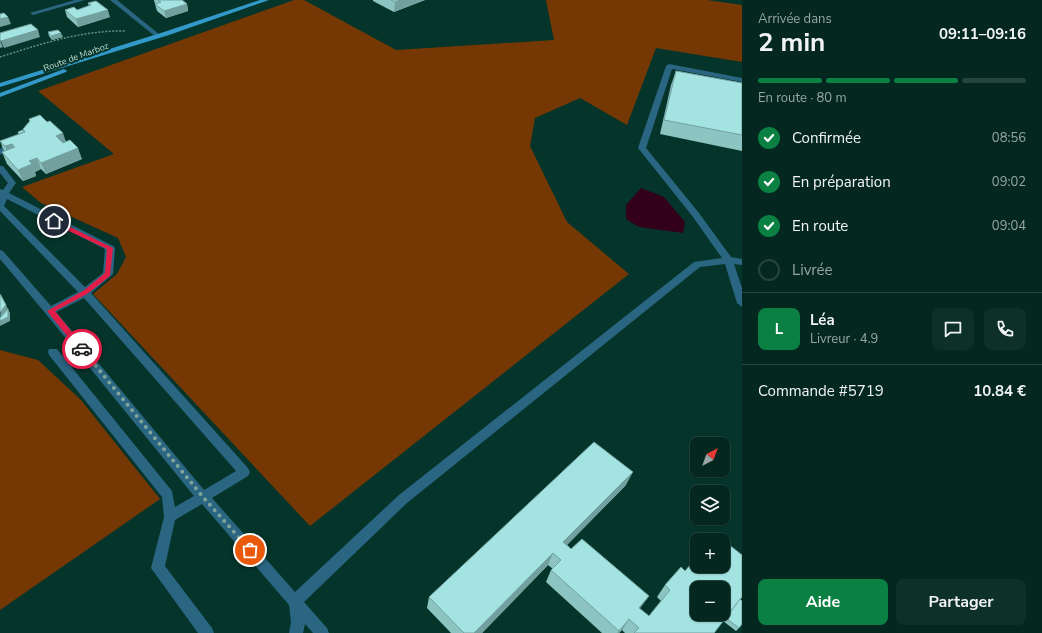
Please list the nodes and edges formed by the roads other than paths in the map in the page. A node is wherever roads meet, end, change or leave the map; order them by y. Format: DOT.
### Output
graph roads {
  1 [pos="82,0"];
  2 [pos="113,0"];
  3 [pos="266,0"];
  4 [pos="33,13"];
  5 [pos="156,34"];
  6 [pos="742,80"];
  7 [pos="0,85"];
  8 [pos="0,94"];
  9 [pos="19,143"];
  10 [pos="0,153"];
  11 [pos="0,168"];
  12 [pos="2,194"];
  13 [pos="0,253"];
  14 [pos="728,260"];
  15 [pos="742,262"];
  16 [pos="85,293"];
  17 [pos="742,303"];
  18 [pos="50,311"];
  19 [pos="53,352"];
  20 [pos="203,497"];
  21 [pos="170,517"];
  22 [pos="295,602"];
  23 [pos="207,633"];
  24 [pos="296,633"];
  25 [pos="322,633"];
  1 -- 4 [label="street"];
  2 -- 5 [label="street"];
  3 -- 5 [label="main road, Route de Marboz"];
  5 -- 7 [label="main road, Route de Marboz"];
  5 -- 8 [label="main road, Route de Marboz"];
  6 -- 14 [label="street"];
  9 -- 10 [label="street"];
  11 -- 12 [label="street"];
  12 -- 16 [label="street"];
  12 -- 16 [label="street"];
  13 -- 18 [label="street"];
  14 -- 15 [label="street"];
  14 -- 17 [label="street"];
  14 -- 22 [label="street"];
  16 -- 18 [label="street"];
  16 -- 20 [label="street"];
  18 -- 20 [label="street"];
  19 -- 21 [label="street"];
  20 -- 21 [label="street"];
  20 -- 22 [label="street"];
  21 -- 23 [label="street"];
  22 -- 24 [label="street"];
  22 -- 25 [label="street"];
}
